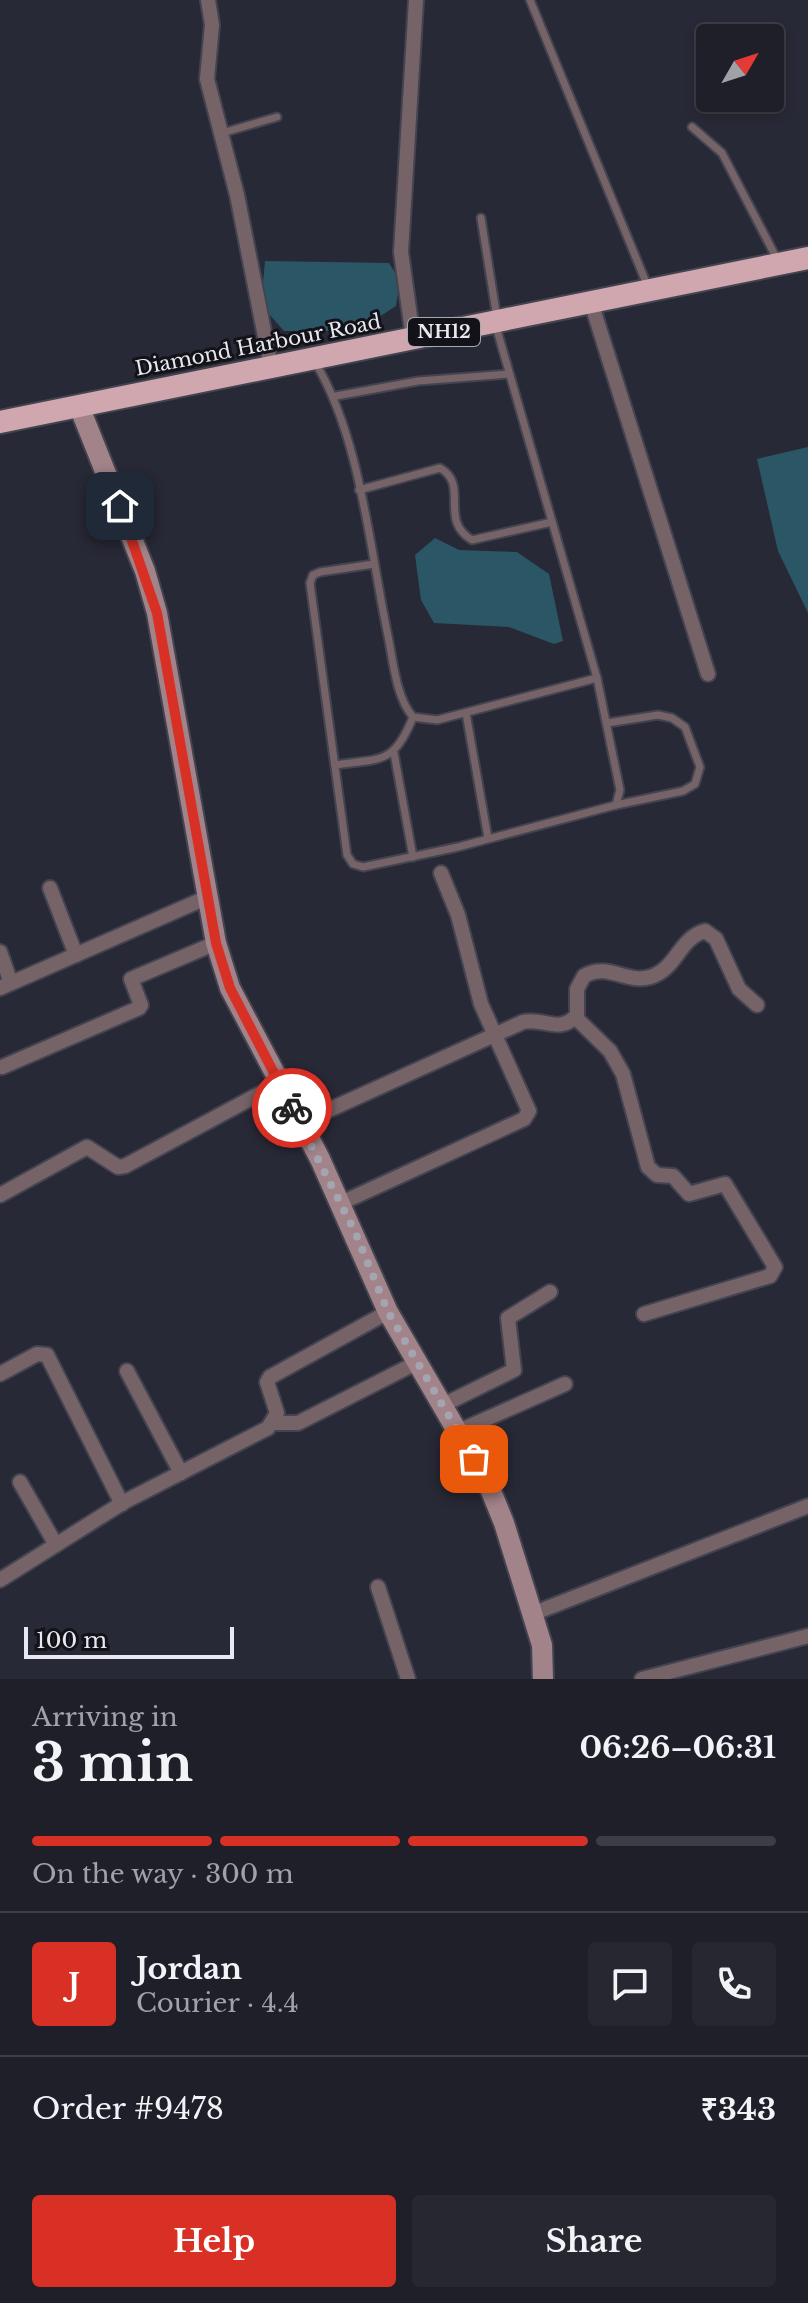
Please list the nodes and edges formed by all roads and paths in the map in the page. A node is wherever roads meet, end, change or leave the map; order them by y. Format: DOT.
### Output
graph roads {
  1 [pos="208,0"];
  2 [pos="416,0"];
  3 [pos="530,0"];
  4 [pos="277,117"];
  5 [pos="692,127"];
  6 [pos="220,133"];
  7 [pos="481,218"];
  8 [pos="808,258"];
  9 [pos="779,263"];
  10 [pos="650,291"];
  11 [pos="591,302"];
  12 [pos="496,321"];
  13 [pos="413,338"];
  14 [pos="313,359"];
  15 [pos="271,367"];
  16 [pos="509,374"];
  17 [pos="336,396"];
  18 [pos="79,406"];
  19 [pos="0,422"];
  20 [pos="359,490"];
  21 [pos="552,522"];
  22 [pos="374,564"];
  23 [pos="708,674"];
  24 [pos="597,678"];
  25 [pos="466,713"];
  26 [pos="413,717"];
  27 [pos="607,723"];
  28 [pos="394,753"];
  29 [pos="335,765"];
  30 [pos="616,805"];
  31 [pos="488,838"];
  32 [pos="413,857"];
  33 [pos="441,873"];
  34 [pos="50,888"];
  35 [pos="208,897"];
  36 [pos="216,943"];
  37 [pos="0,952"];
  38 [pos="76,955"];
  39 [pos="5,986"];
  40 [pos="757,1005"];
  41 [pos="576,1018"];
  42 [pos="496,1034"];
  43 [pos="2,1067"];
  44 [pos="278,1084"];
  45 [pos="300,1123"];
  46 [pos="0,1195"];
  47 [pos="341,1203"];
  48 [pos="550,1292"];
  49 [pos="388,1312"];
  50 [pos="644,1314"];
  51 [pos="416,1363"];
  52 [pos="127,1371"];
  53 [pos="0,1374"];
  54 [pos="565,1384"];
  55 [pos="443,1405"];
  56 [pos="273,1423"];
  57 [pos="459,1431"];
  58 [pos="181,1473"];
  59 [pos="20,1482"];
  60 [pos="122,1504"];
  61 [pos="808,1506"];
  62 [pos="56,1545"];
  63 [pos="0,1580"];
  64 [pos="378,1587"];
  65 [pos="532,1614"];
  66 [pos="808,1636"];
  67 [pos="408,1679"];
  68 [pos="543,1679"];
  69 [pos="642,1679"];
  1 -- 6 [label="street"];
  2 -- 13 [label="street"];
  3 -- 10 [label="lane"];
  4 -- 6 [label="lane"];
  5 -- 9 [label="lane"];
  6 -- 15 [label="street"];
  7 -- 12 [label="lane"];
  8 -- 9 [label="highway, Diamond Harbour Road / NH12"];
  9 -- 10 [label="highway, Diamond Harbour Road / NH12"];
  10 -- 11 [label="highway, Diamond Harbour Road / NH12"];
  11 -- 12 [label="highway, Diamond Harbour Road / NH12"];
  11 -- 23 [label="street"];
  12 -- 13 [label="highway, Diamond Harbour Road / NH12"];
  12 -- 16 [label="lane"];
  13 -- 14 [label="highway, Diamond Harbour Road / NH12"];
  14 -- 15 [label="highway, Diamond Harbour Road / NH12"];
  14 -- 17 [label="lane"];
  15 -- 18 [label="highway, Diamond Harbour Road / NH12"];
  16 -- 17 [label="lane"];
  16 -- 21 [label="lane"];
  17 -- 20 [label="lane"];
  18 -- 19 [label="highway, Diamond Harbour Road / NH12"];
  18 -- 35 [label="main road"];
  20 -- 21 [label="lane"];
  20 -- 22 [label="lane"];
  21 -- 24 [label="lane"];
  22 -- 26 [label="lane"];
  22 -- 29 [label="lane"];
  24 -- 25 [label="lane"];
  24 -- 27 [label="lane"];
  25 -- 26 [label="lane"];
  25 -- 31 [label="lane"];
  26 -- 28 [label="lane"];
  27 -- 30 [label="lane"];
  27 -- 30 [label="lane"];
  28 -- 29 [label="lane"];
  28 -- 32 [label="lane"];
  29 -- 32 [label="lane"];
  30 -- 31 [label="lane"];
  31 -- 32 [label="lane"];
  33 -- 42 [label="street"];
  34 -- 38 [label="street"];
  35 -- 36 [label="main road"];
  35 -- 38 [label="street"];
  36 -- 43 [label="street"];
  36 -- 44 [label="main road"];
  37 -- 39 [label="street"];
  38 -- 39 [label="street"];
  40 -- 41 [label="street"];
  41 -- 42 [label="street"];
  41 -- 50 [label="street"];
  42 -- 45 [label="street"];
  42 -- 47 [label="street"];
  44 -- 45 [label="main road"];
  44 -- 46 [label="street"];
  45 -- 47 [label="main road"];
  47 -- 49 [label="main road"];
  48 -- 55 [label="street"];
  49 -- 51 [label="main road"];
  49 -- 56 [label="street"];
  51 -- 55 [label="main road"];
  51 -- 56 [label="street"];
  52 -- 58 [label="street"];
  53 -- 60 [label="street"];
  54 -- 57 [label="street"];
  55 -- 57 [label="main road"];
  56 -- 58 [label="street"];
  57 -- 65 [label="main road"];
  58 -- 60 [label="street"];
  59 -- 62 [label="street"];
  60 -- 62 [label="street"];
  61 -- 65 [label="street"];
  62 -- 63 [label="street"];
  64 -- 67 [label="street"];
  65 -- 68 [label="main road"];
  66 -- 69 [label="street"];
}
